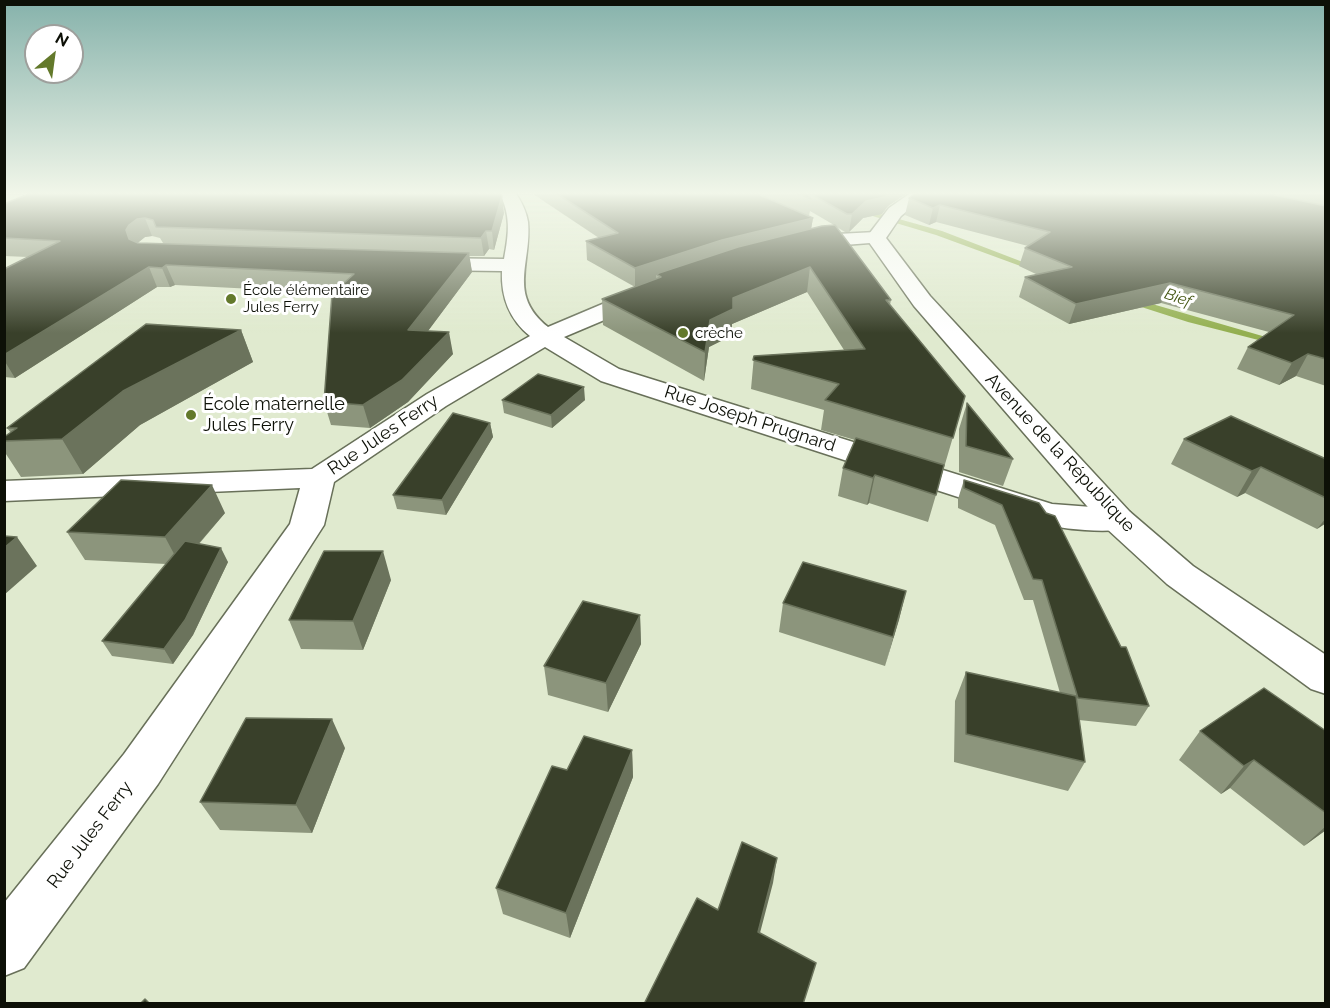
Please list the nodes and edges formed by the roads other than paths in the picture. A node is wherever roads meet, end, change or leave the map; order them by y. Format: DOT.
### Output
graph roads {
  1 [pos="516,239"];
  2 [pos="839,239"];
  3 [pos="883,239"];
  4 [pos="880,245"];
  5 [pos="784,250"];
  6 [pos="412,263"];
  7 [pos="513,265"];
  8 [pos="664,287"];
  9 [pos="548,337"];
  10 [pos="319,478"];
  11 [pos="4,491"];
  12 [pos="1118,520"];
  13 [pos="1326,677"];
  14 [pos="4,948"];
  1 -- 7 [label="street, Rue Joseph Prugnard"];
  2 -- 4 [label="street"];
  2 -- 5 [label="street"];
  3 -- 4 [label="street"];
  4 -- 12 [label="street, Avenue de la République"];
  6 -- 7 [label="street"];
  7 -- 9 [label="street, Rue Joseph Prugnard"];
  8 -- 9 [label="street, Rue Jules Ferry"];
  9 -- 10 [label="street, Rue Jules Ferry"];
  9 -- 12 [label="street, Rue Joseph Prugnard"];
  10 -- 11 [label="street"];
  10 -- 14 [label="street, Rue Jules Ferry"];
  12 -- 13 [label="street, Avenue de la République"];
}
